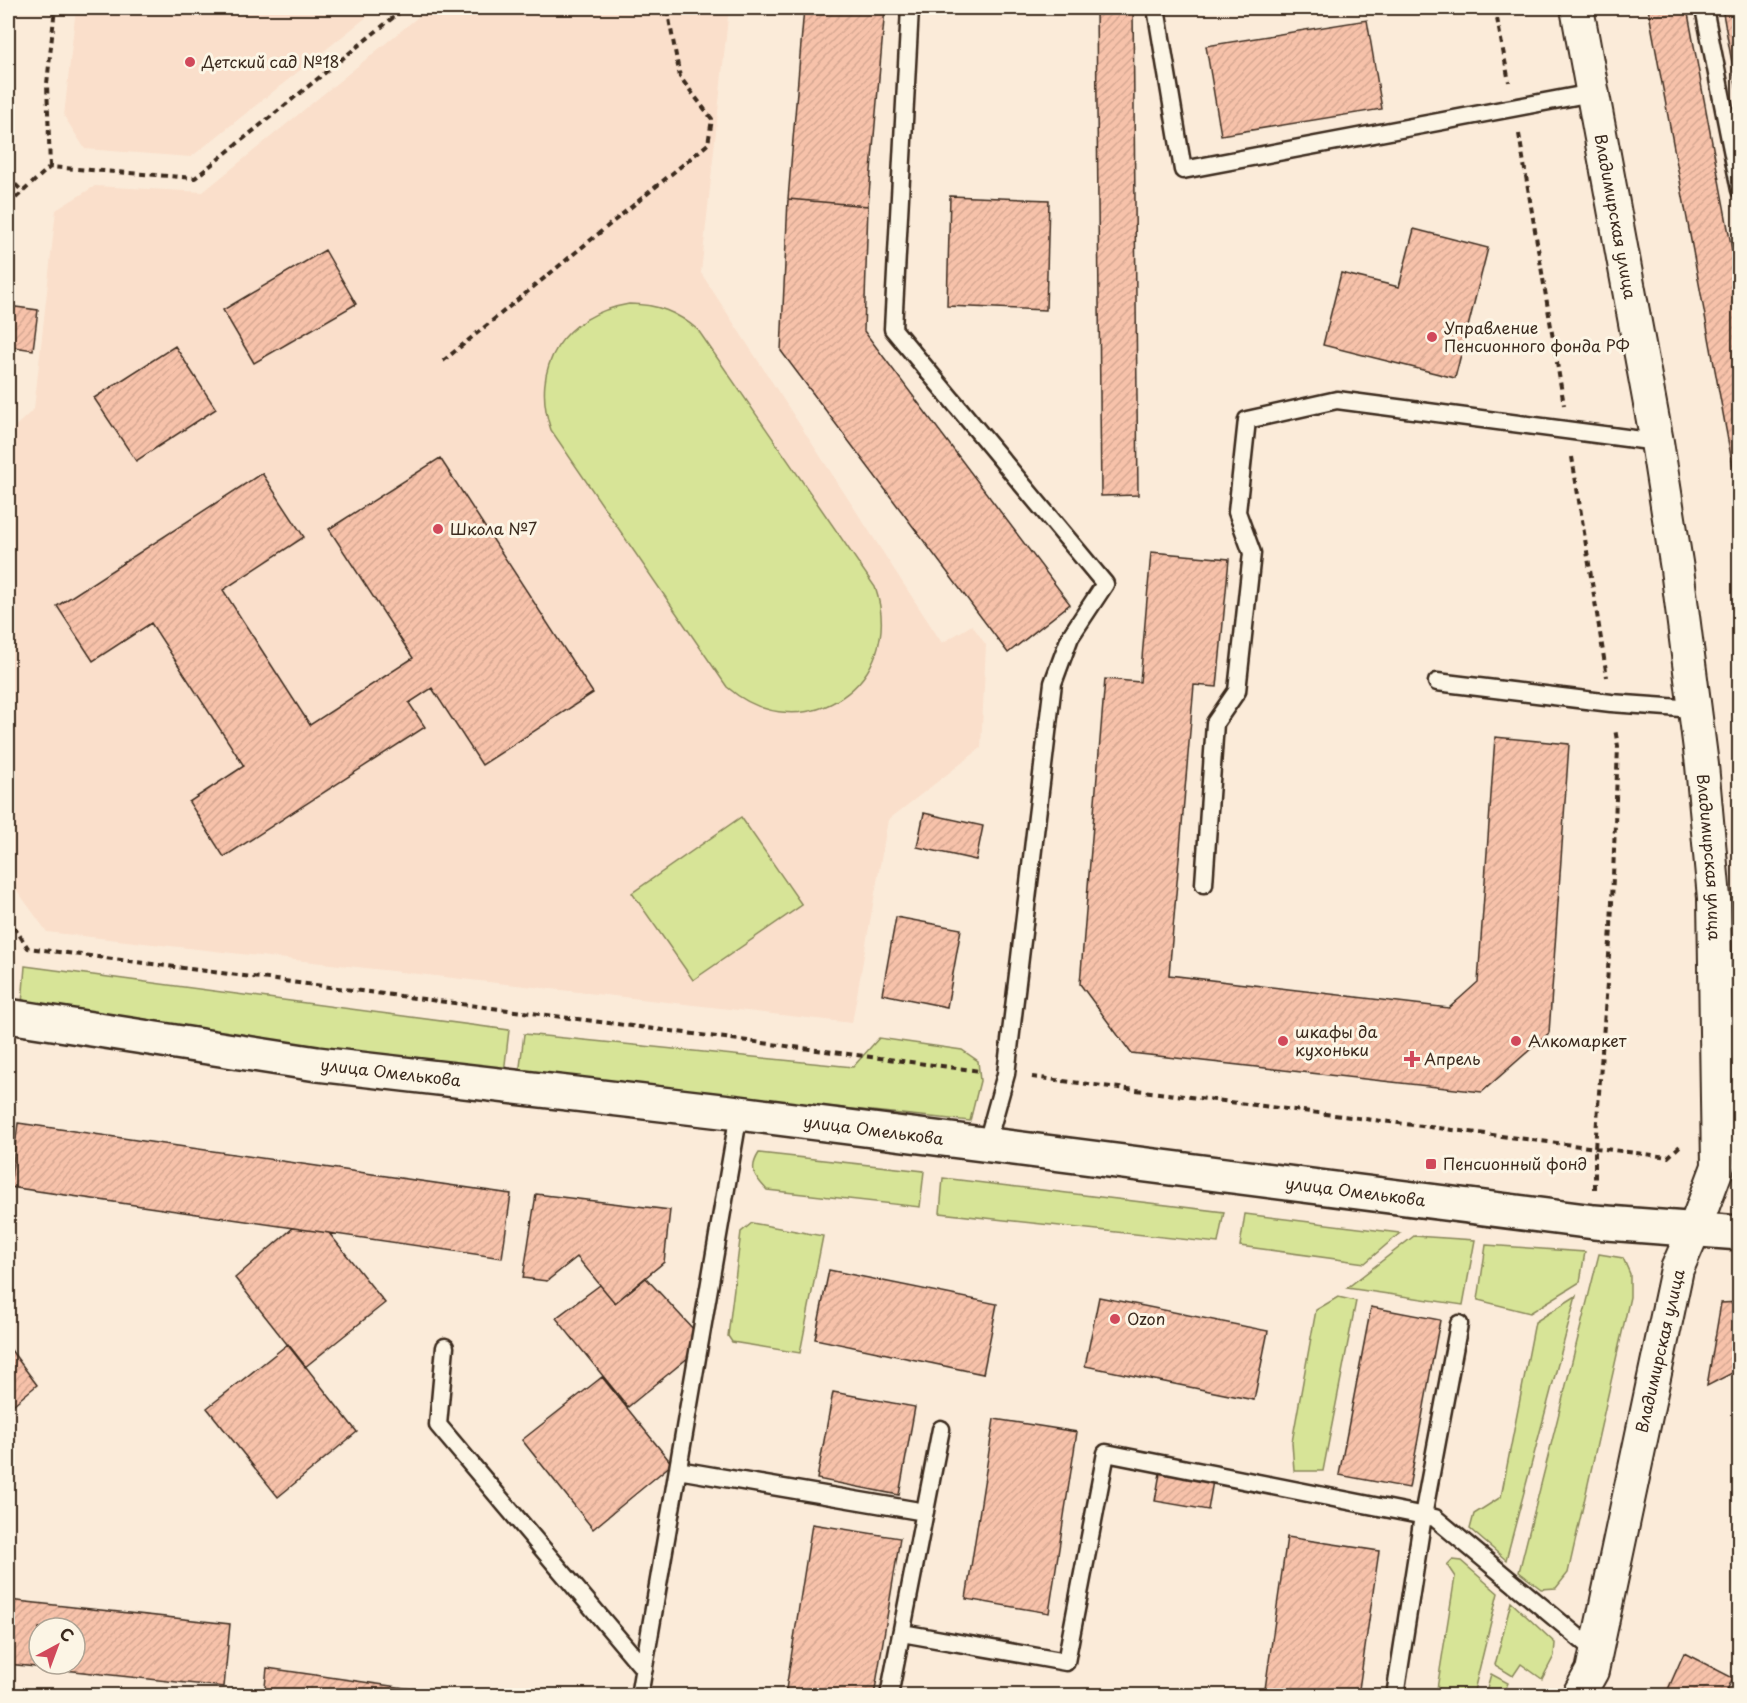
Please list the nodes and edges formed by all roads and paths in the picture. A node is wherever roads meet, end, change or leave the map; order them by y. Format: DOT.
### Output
graph roads {
  1 [pos="55,8"];
  2 [pos="405,8"];
  3 [pos="667,8"];
  4 [pos="910,8"];
  5 [pos="1156,8"];
  6 [pos="1495,8"];
  7 [pos="1577,8"];
  8 [pos="1704,8"];
  9 [pos="1592,93"];
  10 [pos="1514,107"];
  11 [pos="50,167"];
  12 [pos="8,177"];
  13 [pos="1740,190"];
  14 [pos="23,192"];
  15 [pos="8,206"];
  16 [pos="443,362"];
  17 [pos="1569,430"];
  18 [pos="1657,442"];
  19 [pos="1437,682"];
  20 [pos="1611,703"];
  21 [pos="1695,709"];
  22 [pos="1204,884"];
  23 [pos="8,918"];
  24 [pos="8,1016"];
  25 [pos="1006,1074"];
  26 [pos="739,1113"];
  27 [pos="1717,1137"];
  28 [pos="987,1146"];
  29 [pos="1595,1148"];
  30 [pos="1594,1222"];
  31 [pos="1694,1230"];
  32 [pos="1740,1233"];
  33 [pos="1459,1324"];
  34 [pos="445,1347"];
  35 [pos="941,1429"];
  36 [pos="678,1470"];
  37 [pos="925,1512"];
  38 [pos="1423,1516"];
  39 [pos="902,1633"];
  40 [pos="1596,1652"];
  41 [pos="644,1669"];
  42 [pos="639,1695"];
  43 [pos="889,1695"];
  44 [pos="1395,1695"];
  45 [pos="1578,1695"];
  1 -- 11 [label="path"];
  2 -- 11 [label="path"];
  3 -- 16 [label="path"];
  4 -- 25 [label="lane"];
  5 -- 10 [label="lane"];
  6 -- 10 [label="path"];
  7 -- 9 [label="street, Владимирская улица"];
  8 -- 13 [label="lane"];
  9 -- 10 [label="lane"];
  9 -- 18 [label="street, Владимирская улица"];
  10 -- 17 [label="path"];
  11 -- 14 [label="path"];
  12 -- 14 [label="path"];
  14 -- 15 [label="path"];
  17 -- 18 [label="lane"];
  17 -- 20 [label="path"];
  17 -- 22 [label="lane"];
  18 -- 21 [label="street, Владимирская улица"];
  19 -- 20 [label="lane"];
  20 -- 21 [label="lane"];
  20 -- 29 [label="path"];
  21 -- 27 [label="street, Владимирская улица"];
  23 -- 25 [label="path"];
  24 -- 26 [label="street, улица Омелькова"];
  25 -- 28 [label="lane"];
  25 -- 29 [label="path"];
  26 -- 28 [label="street, улица Омелькова"];
  26 -- 36 [label="lane"];
  27 -- 29 [label="path"];
  27 -- 31 [label="street, Владимирская улица"];
  28 -- 30 [label="street, улица Омелькова"];
  29 -- 30 [label="path"];
  30 -- 31 [label="street, улица Омелькова"];
  31 -- 32 [label="street, улица Омелькова"];
  31 -- 40 [label="street, Владимирская улица"];
  33 -- 38 [label="lane"];
  34 -- 41 [label="lane"];
  35 -- 37 [label="lane"];
  36 -- 37 [label="lane"];
  36 -- 41 [label="lane"];
  37 -- 39 [label="lane"];
  38 -- 39 [label="lane"];
  38 -- 40 [label="lane"];
  38 -- 44 [label="lane"];
  39 -- 43 [label="lane"];
  40 -- 45 [label="street, Владимирская улица"];
  41 -- 42 [label="lane"];
}
